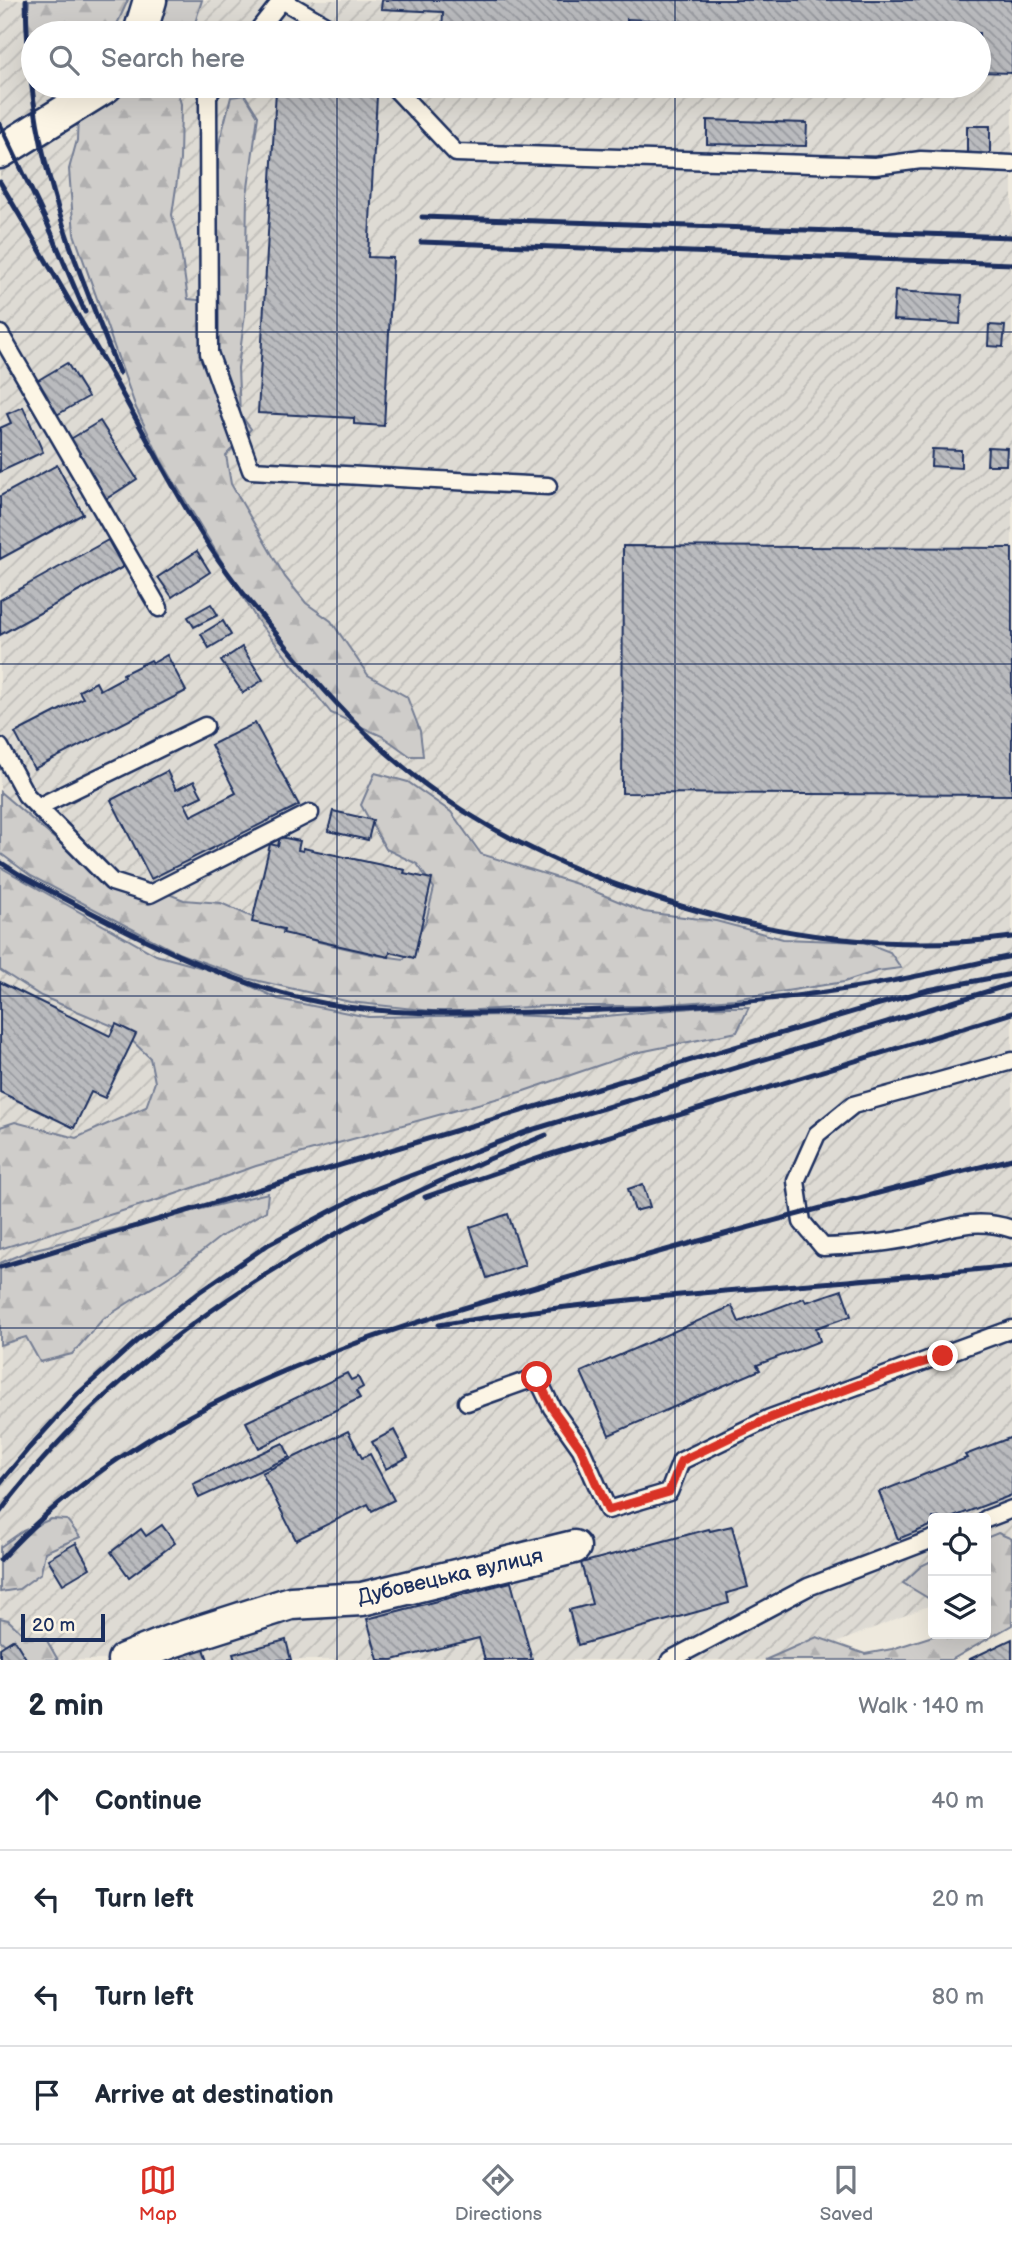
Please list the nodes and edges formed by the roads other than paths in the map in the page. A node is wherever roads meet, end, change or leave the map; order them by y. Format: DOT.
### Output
graph roads {
  1 [pos="150,0"];
  2 [pos="282,0"];
  3 [pos="144,21"];
  4 [pos="265,21"];
  5 [pos="318,21"];
  6 [pos="87,98"];
  7 [pos="208,98"];
  8 [pos="404,98"];
  9 [pos="0,152"];
  10 [pos="1012,164"];
  11 [pos="0,334"];
  12 [pos="548,485"];
  13 [pos="159,608"];
  14 [pos="205,726"];
  15 [pos="0,747"];
  16 [pos="38,807"];
  17 [pos="310,813"];
  18 [pos="1012,1061"];
  19 [pos="1012,1229"];
  20 [pos="1012,1329"];
  21 [pos="467,1402"];
  22 [pos="1012,1509"];
  23 [pos="991,1517"];
  24 [pos="928,1541"];
  25 [pos="573,1547"];
  26 [pos="124,1660"];
  27 [pos="670,1660"];
  1 -- 3 [label="street"];
  2 -- 4 [label="lane"];
  2 -- 5 [label="lane"];
  6 -- 9 [label="street"];
  7 -- 12 [label="lane"];
  8 -- 10 [label="lane"];
  11 -- 13 [label="lane"];
  14 -- 16 [label="lane"];
  15 -- 16 [label="lane"];
  16 -- 17 [label="lane"];
  18 -- 19 [label="lane"];
  20 -- 21 [label="lane"];
  22 -- 23 [label="lane"];
  24 -- 27 [label="lane"];
  25 -- 26 [label="street, Дубовецька вулиця"];
}
